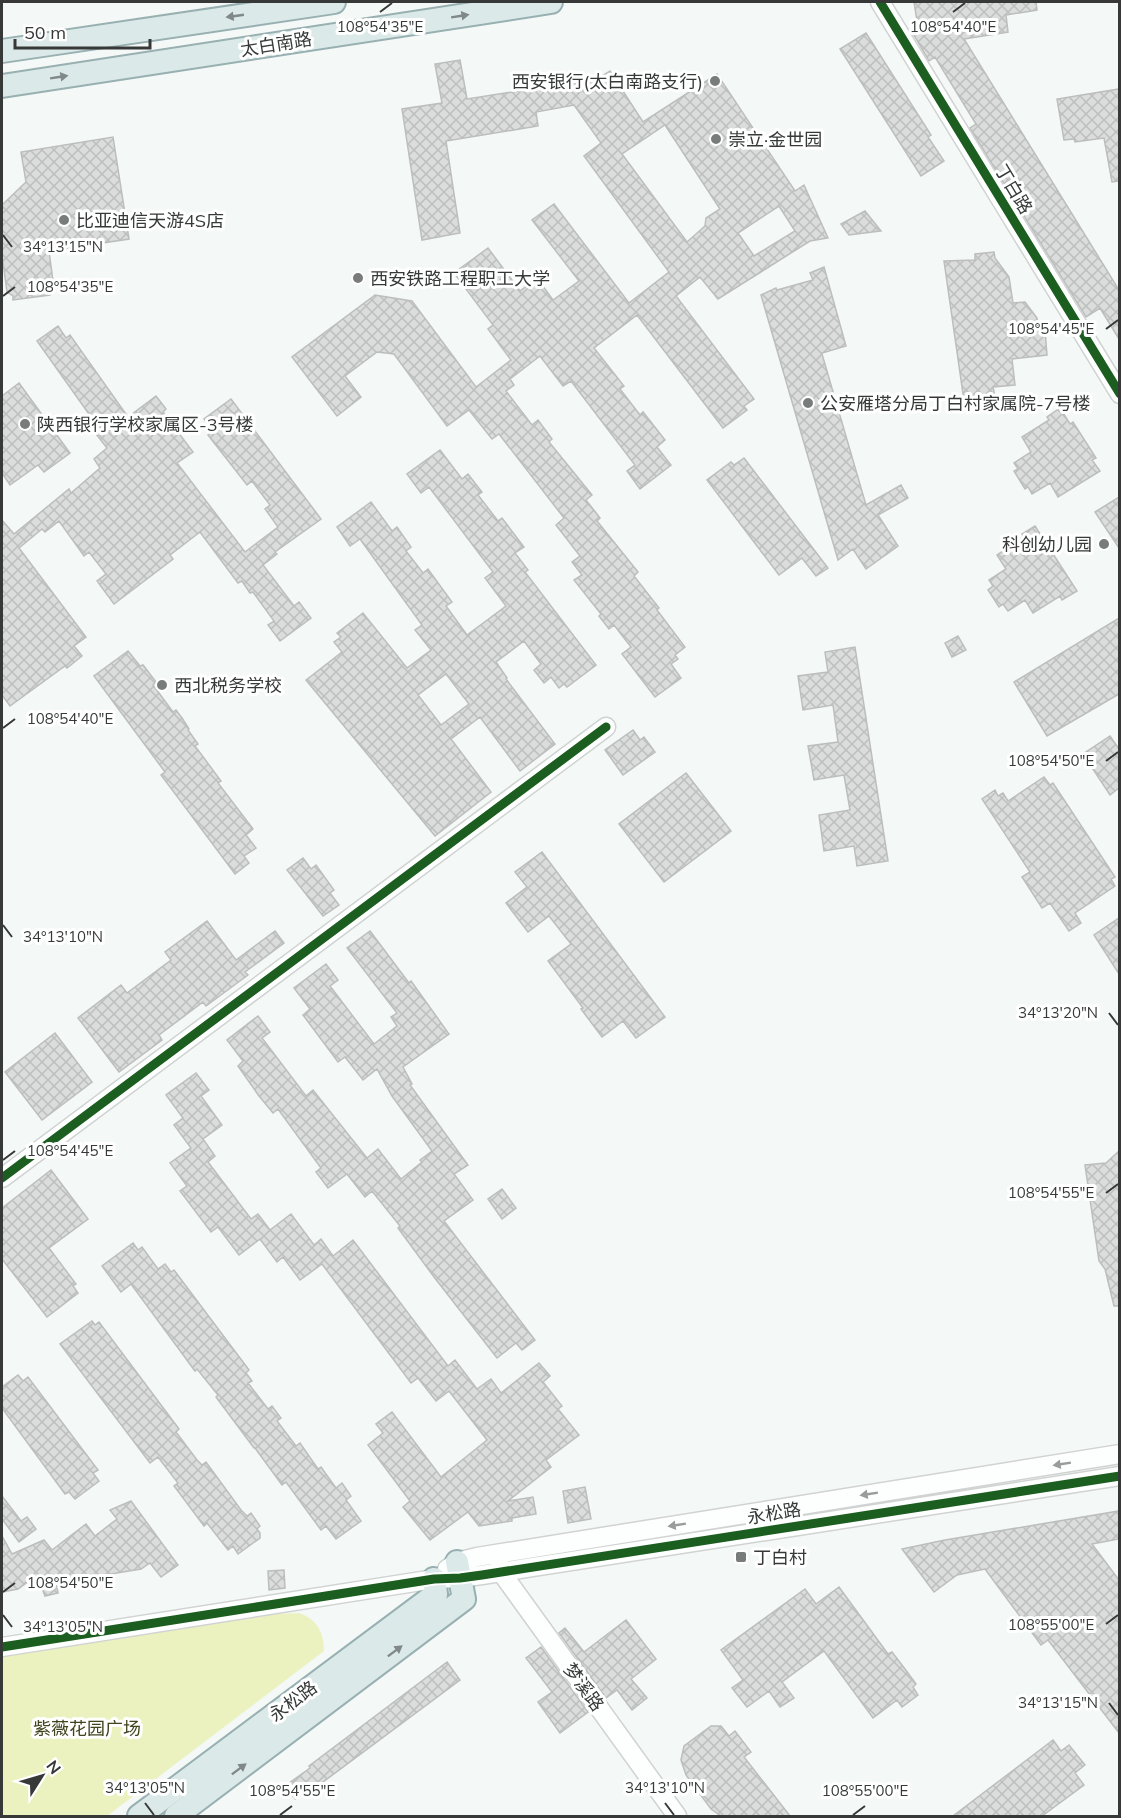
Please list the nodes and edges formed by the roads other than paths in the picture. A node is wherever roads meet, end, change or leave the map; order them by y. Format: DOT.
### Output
graph roads {
  1 [pos="334,2"];
  2 [pos="551,2"];
  3 [pos="880,2"];
  4 [pos="2,51"];
  5 [pos="2,86"];
  6 [pos="1119,394"];
  7 [pos="606,727"];
  8 [pos="2,1178"];
  9 [pos="1119,1454"];
  10 [pos="1119,1476"];
  11 [pos="498,1554"];
  12 [pos="459,1570"];
  13 [pos="501,1572"];
  14 [pos="434,1579"];
  15 [pos="2,1647"];
  16 [pos="139,1816"];
  17 [pos="176,1816"];
  18 [pos="677,1816"];
  1 -- 4 [label="main road, 太白南路, one-way"];
  5 -- 2 [label="main road, 太白南路, one-way"];
  3 -- 6 [label="street, 丁白路"];
  7 -- 8 [label="street"];
  9 -- 11 [label="street, 永松路, one-way"];
  10 -- 13 [label="street, 永松路"];
  11 -- 12 [label="street, 永松路"];
  11 -- 13 [label="street, 梦溪路"];
  12 -- 13 [label="street, 永松路"];
  12 -- 14 [label="street, 永松路"];
  17 -- 12 [label="main road, 永松路, one-way"];
  13 -- 18 [label="street, 梦溪路"];
  14 -- 15 [label="street"];
  14 -- 16 [label="main road, 永松路"];
}
